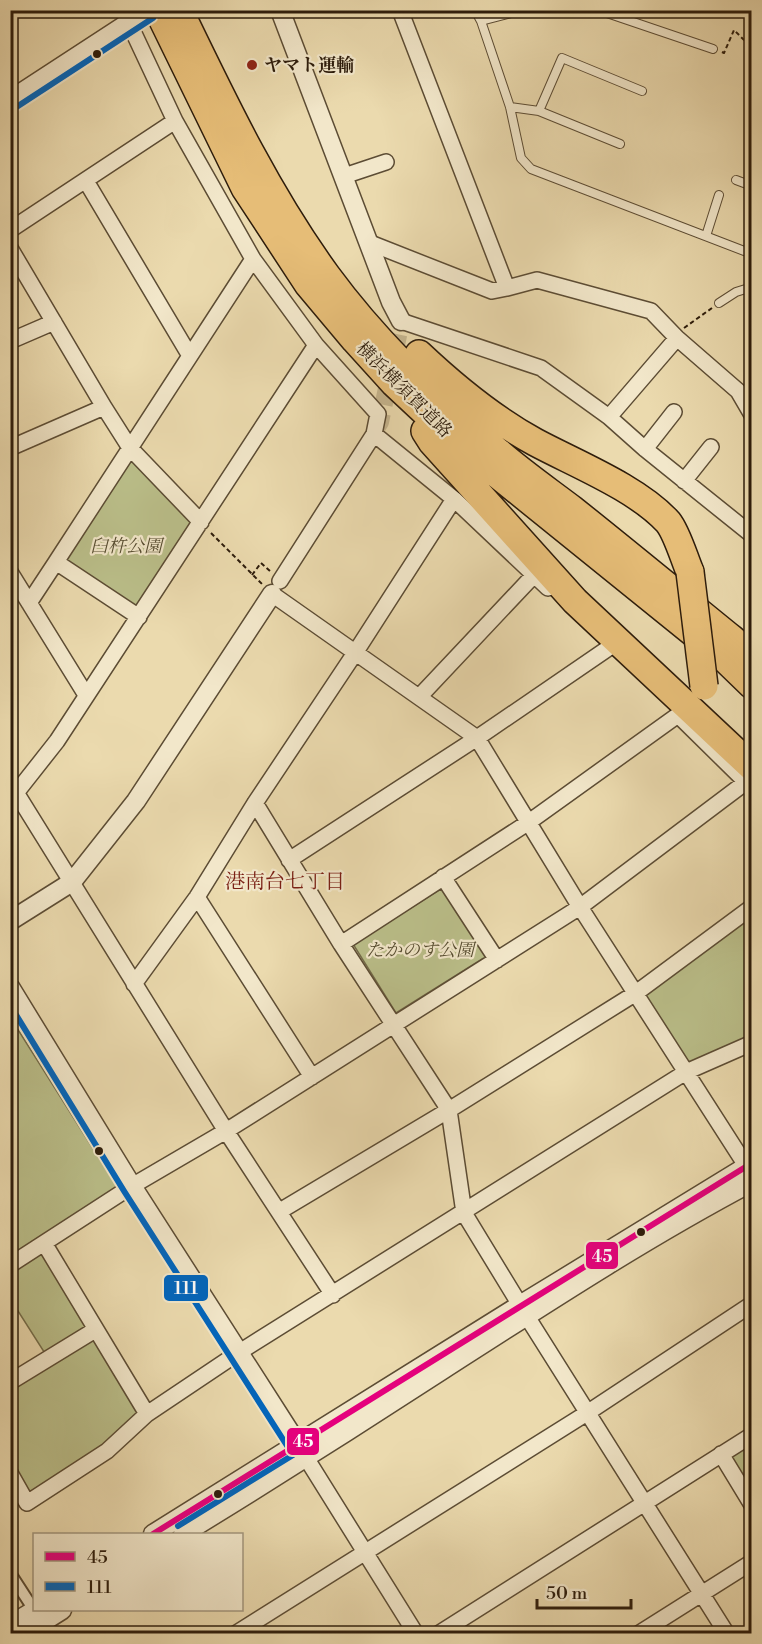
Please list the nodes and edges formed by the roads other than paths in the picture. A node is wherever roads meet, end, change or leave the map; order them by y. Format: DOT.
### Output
graph roads {
  1 [pos="280,10"];
  2 [pos="400,10"];
  3 [pos="475,10"];
  4 [pos="523,10"];
  5 [pos="598,10"];
  6 [pos="165,13"];
  7 [pos="126,16"];
  8 [pos="481,21"];
  9 [pos="714,49"];
  10 [pos="642,91"];
  11 [pos="10,100"];
  12 [pos="510,107"];
  13 [pos="538,111"];
  14 [pos="175,121"];
  15 [pos="620,144"];
  16 [pos="246,146"];
  17 [pos="386,162"];
  18 [pos="344,176"];
  19 [pos="736,180"];
  20 [pos="86,181"];
  21 [pos="752,186"];
  22 [pos="719,195"];
  23 [pos="10,230"];
  24 [pos="706,236"];
  25 [pos="370,243"];
  26 [pos="10,248"];
  27 [pos="752,254"];
  28 [pos="254,259"];
  29 [pos="752,287"];
  30 [pos="507,288"];
  31 [pos="719,303"];
  32 [pos="401,321"];
  33 [pos="54,322"];
  34 [pos="678,334"];
  35 [pos="10,341"];
  36 [pos="316,345"];
  37 [pos="190,356"];
  38 [pos="394,383"];
  39 [pos="104,407"];
  40 [pos="674,412"];
  41 [pos="752,415"];
  42 [pos="609,417"];
  43 [pos="374,434"];
  44 [pos="711,447"];
  45 [pos="10,448"];
  46 [pos="130,448"];
  47 [pos="645,449"];
  48 [pos="684,481"];
  49 [pos="454,499"];
  50 [pos="201,522"];
  51 [pos="752,535"];
  52 [pos="56,562"];
  53 [pos="10,572"];
  54 [pos="534,575"];
  55 [pos="276,588"];
  56 [pos="29,603"];
  57 [pos="139,617"];
  58 [pos="610,647"];
  59 [pos="355,653"];
  60 [pos="752,657"];
  61 [pos="752,685"];
  62 [pos="86,695"];
  63 [pos="420,696"];
  64 [pos="678,715"];
  65 [pos="477,738"];
  66 [pos="752,749"];
  67 [pos="752,767"];
  68 [pos="13,788"];
  69 [pos="255,803"];
  70 [pos="529,822"];
  71 [pos="289,860"];
  72 [pos="443,877"];
  73 [pos="72,882"];
  74 [pos="197,897"];
  75 [pos="580,907"];
  76 [pos="752,907"];
  77 [pos="10,921"];
  78 [pos="341,944"];
  79 [pos="497,960"];
  80 [pos="135,984"];
  81 [pos="10,987"];
  82 [pos="636,993"];
  83 [pos="395,1025"];
  84 [pos="752,1043"];
  85 [pos="686,1072"];
  86 [pos="312,1077"];
  87 [pos="449,1110"];
  88 [pos="226,1131"];
  89 [pos="750,1171"];
  90 [pos="132,1186"];
  91 [pos="280,1211"];
  92 [pos="464,1213"];
  93 [pos="44,1243"];
  94 [pos="10,1265"];
  95 [pos="333,1295"];
  96 [pos="752,1304"];
  97 [pos="523,1310"];
  98 [pos="95,1330"];
  99 [pos="238,1353"];
  100 [pos="10,1382"];
  101 [pos="587,1413"];
  102 [pos="147,1414"];
  103 [pos="752,1435"];
  104 [pos="301,1450"];
  105 [pos="721,1454"];
  106 [pos="10,1473"];
  107 [pos="644,1502"];
  108 [pos="752,1505"];
  109 [pos="155,1533"];
  110 [pos="184,1533"];
  111 [pos="365,1553"];
  112 [pos="752,1562"];
  113 [pos="10,1574"];
  114 [pos="702,1594"];
  115 [pos="33,1610"];
  116 [pos="59,1611"];
  117 [pos="39,1619"];
  118 [pos="10,1625"];
  119 [pos="24,1634"];
  120 [pos="235,1634"];
  121 [pos="416,1634"];
  122 [pos="438,1634"];
  123 [pos="638,1634"];
  124 [pos="727,1634"];
  1 -- 18 [label="street"];
  2 -- 30 [label="street"];
  3 -- 8 [label="lane"];
  4 -- 8 [label="lane"];
  5 -- 9 [label="lane"];
  6 -- 7 [label="street"];
  6 -- 16 [label="highway, 横浜横須賀道路"];
  6 -- 38 [label="highway, 横浜横須賀道路"];
  7 -- 11 [label="street"];
  7 -- 14 [label="street"];
  8 -- 12 [label="lane"];
  10 -- 13 [label="lane"];
  12 -- 13 [label="lane"];
  12 -- 24 [label="lane"];
  13 -- 15 [label="lane"];
  14 -- 20 [label="street"];
  14 -- 28 [label="street"];
  16 -- 60 [label="highway, 横浜横須賀道路"];
  16 -- 66 [label="highway, bridge"];
  17 -- 18 [label="street"];
  18 -- 25 [label="street"];
  19 -- 21 [label="lane"];
  20 -- 23 [label="street"];
  20 -- 37 [label="street"];
  22 -- 24 [label="lane"];
  24 -- 27 [label="lane"];
  25 -- 30 [label="street"];
  25 -- 32 [label="street"];
  26 -- 33 [label="street"];
  28 -- 36 [label="street"];
  28 -- 37 [label="street"];
  29 -- 31 [label="lane"];
  30 -- 34 [label="street"];
  32 -- 42 [label="street"];
  33 -- 35 [label="street"];
  33 -- 39 [label="street"];
  34 -- 41 [label="street"];
  34 -- 42 [label="street"];
  36 -- 43 [label="street"];
  36 -- 50 [label="street"];
  37 -- 46 [label="street"];
  38 -- 61 [label="highway, 横浜横須賀道路"];
  38 -- 67 [label="highway"];
  39 -- 45 [label="street"];
  39 -- 46 [label="street"];
  40 -- 47 [label="street"];
  42 -- 47 [label="street"];
  43 -- 49 [label="street"];
  43 -- 55 [label="street"];
  44 -- 48 [label="street"];
  46 -- 50 [label="street"];
  46 -- 52 [label="street"];
  47 -- 48 [label="street"];
  48 -- 51 [label="street"];
  49 -- 54 [label="street"];
  49 -- 59 [label="street"];
  50 -- 57 [label="street"];
  52 -- 56 [label="street"];
  52 -- 57 [label="street"];
  53 -- 56 [label="street"];
  54 -- 58 [label="street"];
  54 -- 63 [label="street"];
  55 -- 59 [label="street"];
  55 -- 73 [label="street"];
  56 -- 62 [label="street"];
  57 -- 62 [label="street"];
  58 -- 64 [label="street"];
  58 -- 65 [label="street"];
  59 -- 63 [label="street"];
  59 -- 69 [label="street"];
  62 -- 68 [label="street"];
  63 -- 65 [label="street"];
  64 -- 70 [label="street"];
  64 -- 75 [label="street"];
  65 -- 70 [label="street"];
  65 -- 71 [label="street"];
  68 -- 73 [label="street"];
  69 -- 71 [label="street"];
  69 -- 74 [label="street"];
  70 -- 72 [label="street"];
  70 -- 75 [label="street"];
  71 -- 78 [label="street"];
  72 -- 78 [label="street"];
  72 -- 79 [label="street"];
  73 -- 77 [label="street"];
  73 -- 80 [label="street"];
  74 -- 80 [label="street"];
  74 -- 86 [label="street"];
  75 -- 79 [label="street"];
  75 -- 82 [label="street"];
  76 -- 82 [label="street"];
  78 -- 83 [label="street"];
  79 -- 83 [label="street"];
  80 -- 88 [label="street"];
  81 -- 90 [label="street"];
  82 -- 85 [label="street"];
  82 -- 87 [label="street"];
  83 -- 86 [label="street"];
  83 -- 87 [label="street"];
  84 -- 85 [label="street"];
  85 -- 89 [label="street"];
  85 -- 92 [label="street"];
  86 -- 88 [label="street"];
  87 -- 91 [label="street"];
  87 -- 92 [label="street"];
  88 -- 90 [label="street"];
  88 -- 91 [label="street"];
  89 -- 97 [label="street"];
  90 -- 93 [label="street"];
  90 -- 99 [label="street"];
  91 -- 95 [label="street"];
  92 -- 95 [label="street"];
  92 -- 97 [label="street"];
  93 -- 94 [label="street"];
  93 -- 98 [label="street"];
  95 -- 99 [label="street"];
  96 -- 101 [label="street"];
  97 -- 101 [label="street"];
  97 -- 104 [label="street"];
  98 -- 100 [label="street"];
  98 -- 102 [label="street"];
  99 -- 102 [label="street"];
  99 -- 104 [label="street"];
  101 -- 107 [label="street"];
  101 -- 111 [label="street"];
  102 -- 106 [label="street"];
  103 -- 105 [label="street"];
  104 -- 109 [label="street"];
  104 -- 110 [label="street"];
  104 -- 111 [label="street"];
  105 -- 107 [label="street"];
  105 -- 108 [label="street"];
  107 -- 114 [label="street"];
  107 -- 122 [label="street"];
  111 -- 120 [label="street"];
  111 -- 121 [label="street"];
  112 -- 114 [label="street"];
  113 -- 115 [label="street"];
  114 -- 123 [label="street"];
  114 -- 124 [label="street"];
  116 -- 117 [label="street"];
  117 -- 118 [label="street"];
  117 -- 119 [label="street"];
}
